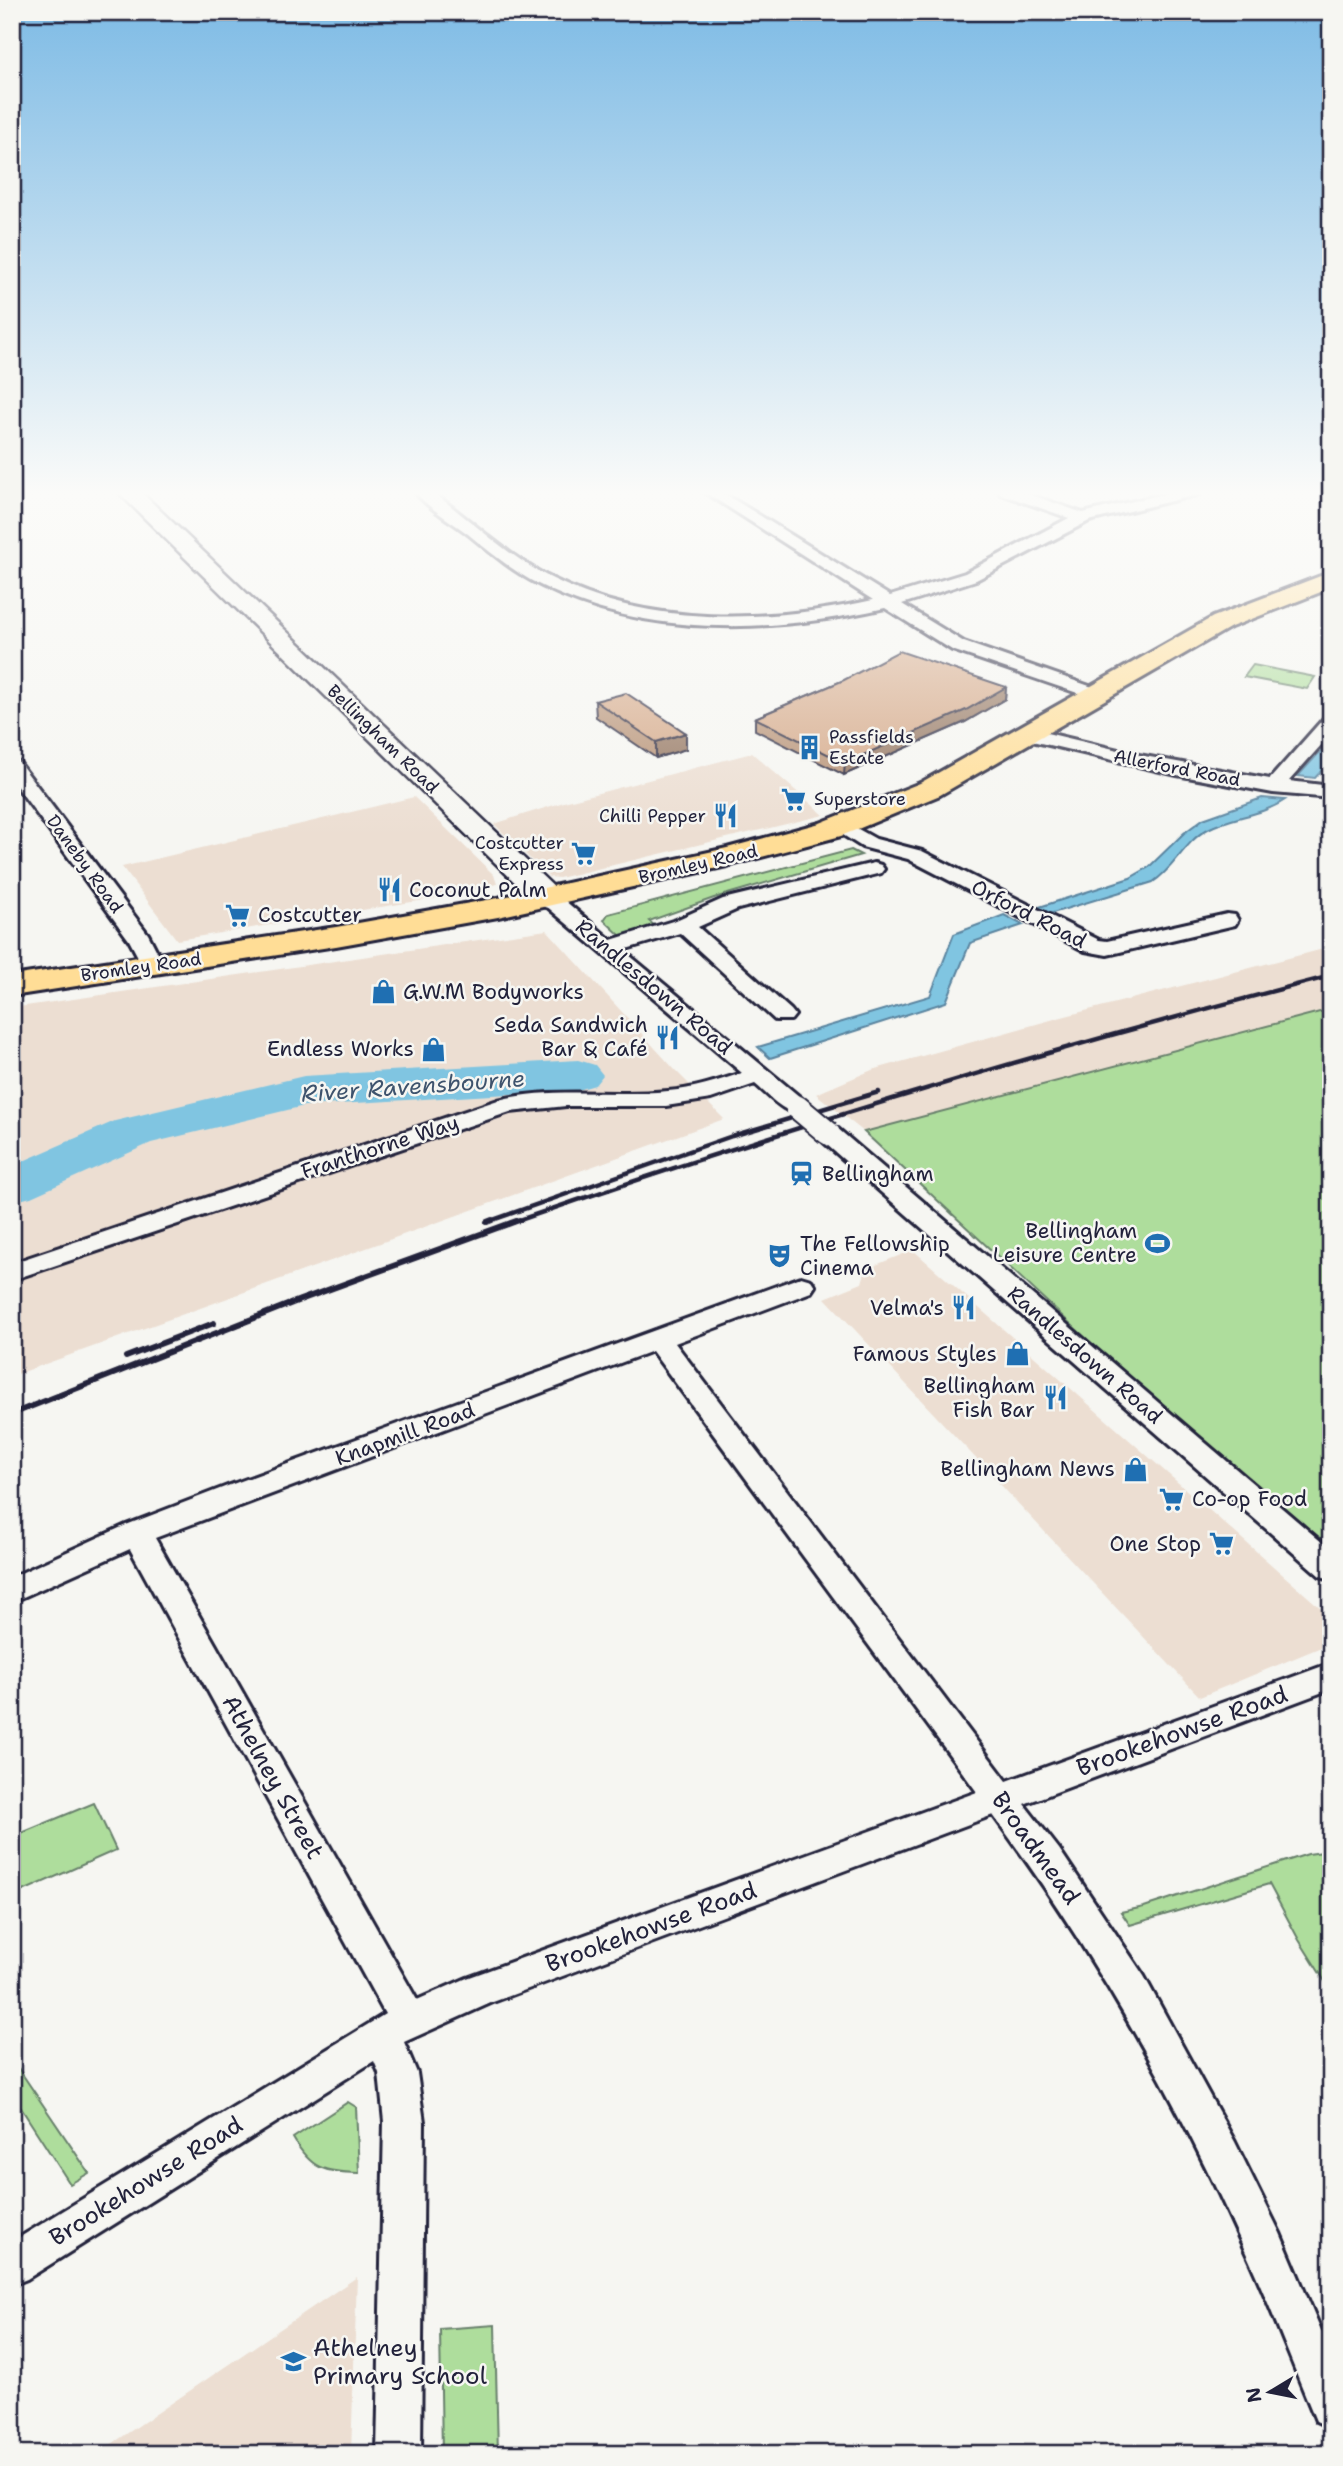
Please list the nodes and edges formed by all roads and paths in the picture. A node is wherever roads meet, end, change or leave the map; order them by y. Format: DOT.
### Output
graph roads {
  1 [pos="247,606"];
  2 [pos="612,606"];
  3 [pos="862,606"];
  4 [pos="892,606"];
  5 [pos="1261,606"];
  6 [pos="1095,694"];
  7 [pos="1331,722"];
  8 [pos="1026,734"];
  9 [pos="12,766"];
  10 [pos="1273,787"];
  11 [pos="1331,792"];
  12 [pos="842,826"];
  13 [pos="874,869"];
  14 [pos="549,899"];
  15 [pos="1227,920"];
  16 [pos="684,925"];
  17 [pos="606,948"];
  18 [pos="153,965"];
  19 [pos="12,986"];
  20 [pos="783,1015"];
  21 [pos="758,1075"];
  22 [pos="12,1272"];
  23 [pos="802,1286"];
  24 [pos="658,1340"];
  25 [pos="137,1533"];
  26 [pos="1331,1568"];
  27 [pos="12,1590"];
  28 [pos="1331,1676"];
  29 [pos="999,1798"];
  30 [pos="395,2028"];
  31 [pos="12,2265"];
  32 [pos="1331,2406"];
  33 [pos="399,2454"];
  1 -- 14 [label="street, Bellingham Road"];
  2 -- 3 [label="street"];
  4 -- 6 [label="street"];
  5 -- 6 [label="main road, Bromley Road"];
  6 -- 8 [label="main road, Bromley Road"];
  7 -- 10 [label="street"];
  8 -- 10 [label="street, Allerford Road"];
  8 -- 12 [label="main road, Bromley Road"];
  9 -- 18 [label="street, Daneby Road"];
  10 -- 11 [label="street, Allerford Road"];
  12 -- 14 [label="main road, Bromley Road"];
  12 -- 15 [label="street, Orford Road"];
  13 -- 16 [label="street"];
  14 -- 17 [label="street, Randlesdown Road"];
  14 -- 18 [label="main road, Bromley Road"];
  16 -- 17 [label="street"];
  16 -- 20 [label="street"];
  17 -- 21 [label="street, Randlesdown Road"];
  18 -- 19 [label="main road, Bromley Road"];
  21 -- 22 [label="street, Franthorne Way"];
  21 -- 26 [label="street, Randlesdown Road, bridge"];
  23 -- 24 [label="street, Knapmill Road"];
  24 -- 25 [label="street, Knapmill Road"];
  24 -- 29 [label="street, Broadmead"];
  25 -- 27 [label="street, Knapmill Road"];
  25 -- 30 [label="street, Athelney Street"];
  28 -- 29 [label="street, Brookehowse Road"];
  29 -- 30 [label="street, Brookehowse Road"];
  29 -- 32 [label="street, Broadmead"];
  30 -- 31 [label="street, Brookehowse Road"];
  30 -- 33 [label="street, Athelney Street"];
}
